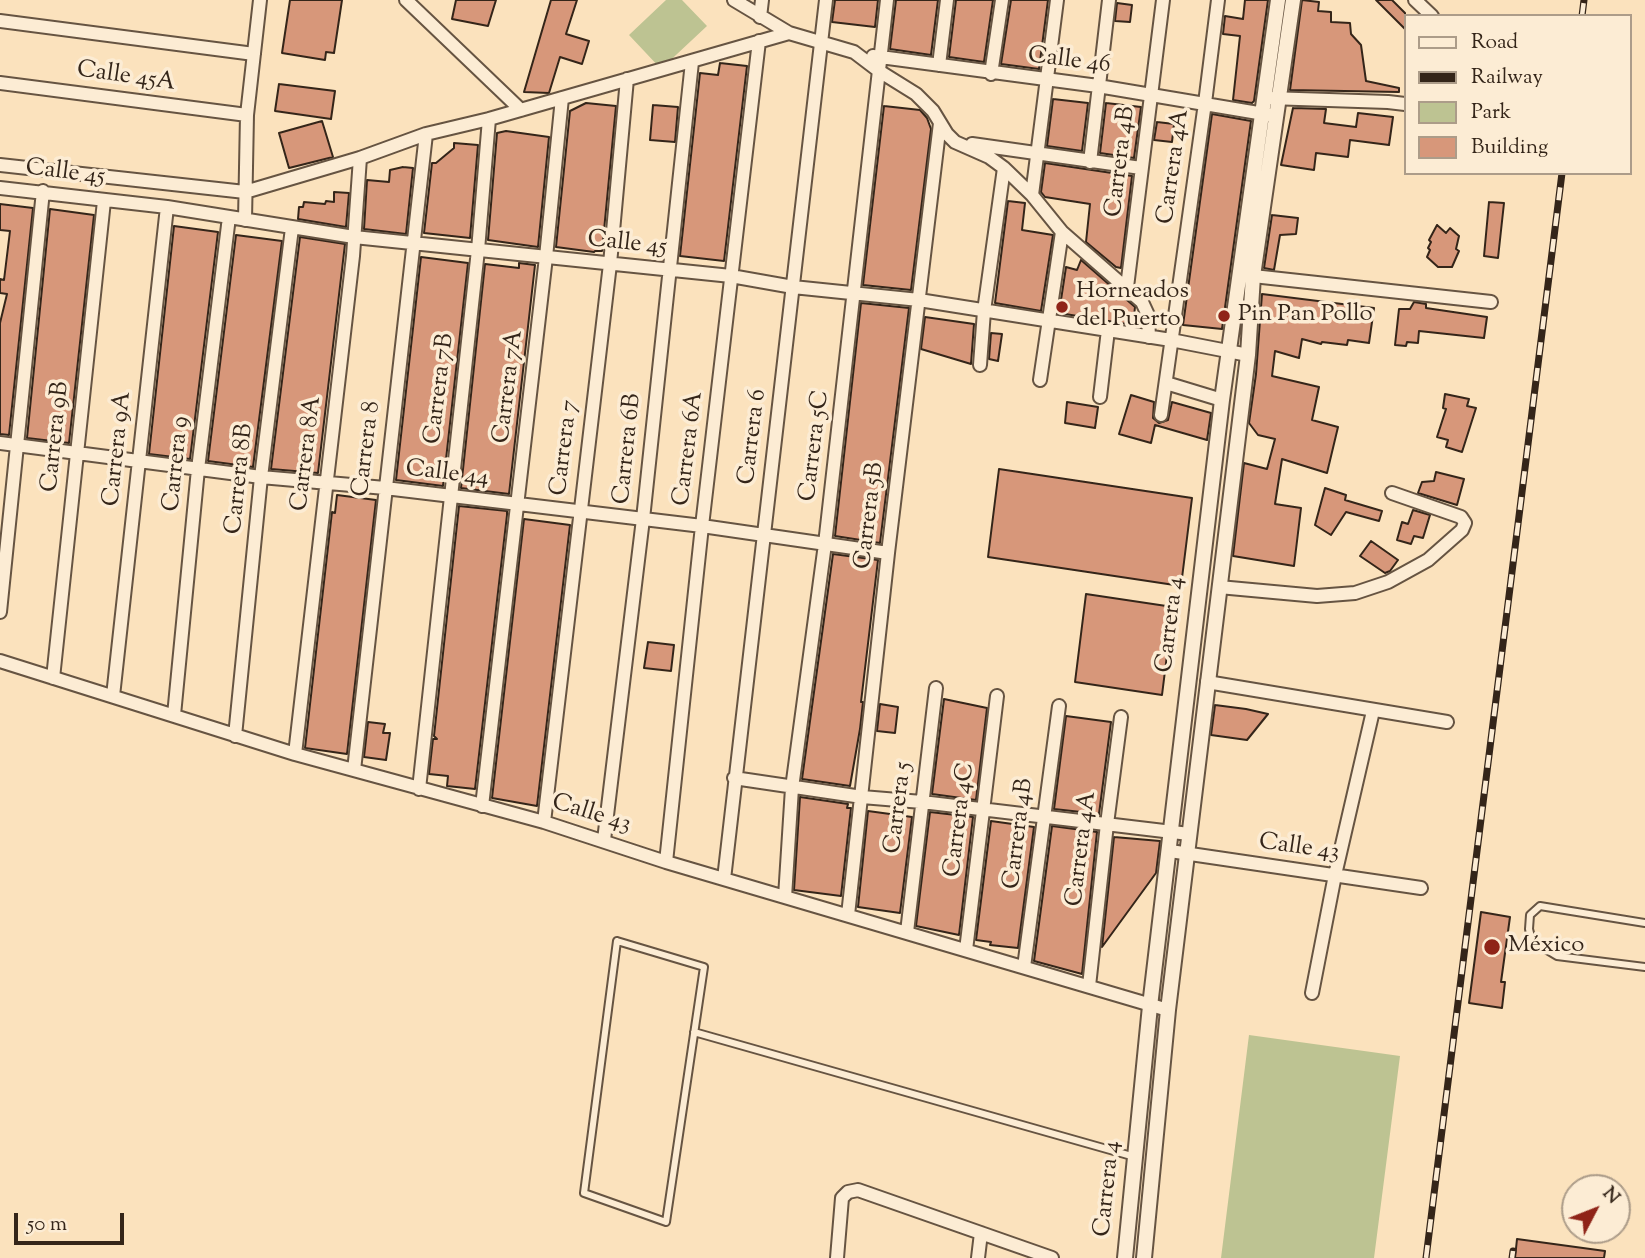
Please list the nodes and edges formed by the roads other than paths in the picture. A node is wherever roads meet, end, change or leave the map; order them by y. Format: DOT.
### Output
graph roads {
  1 [pos="260,0"];
  2 [pos="406,0"];
  3 [pos="734,0"];
  4 [pos="762,0"];
  5 [pos="826,0"];
  6 [pos="887,0"];
  7 [pos="947,0"];
  8 [pos="1002,0"];
  9 [pos="1057,0"];
  10 [pos="1109,0"];
  11 [pos="1163,0"];
  12 [pos="1218,0"];
  13 [pos="1278,0"];
  14 [pos="1293,0"];
  15 [pos="1415,0"];
  16 [pos="1430,14"];
  17 [pos="760,17"];
  18 [pos="0,21"];
  19 [pos="789,33"];
  20 [pos="821,40"];
  21 [pos="760,41"];
  22 [pos="254,54"];
  23 [pos="692,62"];
  24 [pos="880,65"];
  25 [pos="939,65"];
  26 [pos="991,74"];
  27 [pos="627,79"];
  28 [pos="1046,79"];
  29 [pos="0,83"];
  30 [pos="1098,86"];
  31 [pos="1151,95"];
  32 [pos="562,98"];
  33 [pos="1272,98"];
  34 [pos="1205,103"];
  35 [pos="1404,104"];
  36 [pos="521,110"];
  37 [pos="1270,115"];
  38 [pos="247,116"];
  39 [pos="489,119"];
  40 [pos="940,123"];
  41 [pos="426,134"];
  42 [pos="955,142"];
  43 [pos="1037,155"];
  44 [pos="359,158"];
  45 [pos="1090,162"];
  46 [pos="0,165"];
  47 [pos="1004,168"];
  48 [pos="1141,168"];
  49 [pos="0,188"];
  50 [pos="43,191"];
  51 [pos="245,192"];
  52 [pos="1032,195"];
  53 [pos="104,201"];
  54 [pos="167,207"];
  55 [pos="229,217"];
  56 [pos="245,220"];
  57 [pos="292,228"];
  58 [pos="1062,232"];
  59 [pos="354,237"];
  60 [pos="414,243"];
  61 [pos="478,250"];
  62 [pos="546,257"];
  63 [pos="610,264"];
  64 [pos="669,271"];
  65 [pos="731,276"];
  66 [pos="1253,276"];
  67 [pos="793,287"];
  68 [pos="1127,287"];
  69 [pos="854,294"];
  70 [pos="919,300"];
  71 [pos="1491,302"];
  72 [pos="984,311"];
  73 [pos="1049,321"];
  74 [pos="1108,330"];
  75 [pos="1149,337"];
  76 [pos="1171,340"];
  77 [pos="1230,353"];
  78 [pos="1248,355"];
  79 [pos="980,365"];
  80 [pos="1040,380"];
  81 [pos="1166,383"];
  82 [pos="1100,397"];
  83 [pos="1222,400"];
  84 [pos="1161,415"];
  85 [pos="0,443"];
  86 [pos="17,445"];
  87 [pos="77,451"];
  88 [pos="139,460"];
  89 [pos="198,469"];
  90 [pos="261,477"];
  91 [pos="325,482"];
  92 [pos="385,488"];
  93 [pos="1392,493"];
  94 [pos="450,496"];
  95 [pos="517,505"];
  96 [pos="579,512"];
  97 [pos="642,519"];
  98 [pos="702,526"];
  99 [pos="764,535"];
  100 [pos="825,544"];
  101 [pos="888,553"];
  102 [pos="1219,587"];
  103 [pos="0,612"];
  104 [pos="0,661"];
  105 [pos="53,678"];
  106 [pos="1207,682"];
  107 [pos="936,688"];
  108 [pos="113,696"];
  109 [pos="997,696"];
  110 [pos="1059,706"];
  111 [pos="1373,711"];
  112 [pos="174,715"];
  113 [pos="1121,717"];
  114 [pos="1447,722"];
  115 [pos="235,736"];
  116 [pos="295,754"];
  117 [pos="354,770"];
  118 [pos="734,778"];
  119 [pos="792,788"];
  120 [pos="419,789"];
  121 [pos="862,797"];
  122 [pos="922,802"];
  123 [pos="482,806"];
  124 [pos="984,809"];
  125 [pos="1043,817"];
  126 [pos="544,822"];
  127 [pos="1107,824"];
  128 [pos="1170,832"];
  129 [pos="1189,834"];
  130 [pos="604,840"];
  131 [pos="1170,851"];
  132 [pos="1188,853"];
  133 [pos="666,862"];
  134 [pos="1335,875"];
  135 [pos="724,878"];
  136 [pos="1421,888"];
  137 [pos="785,897"];
  138 [pos="848,915"];
  139 [pos="1645,923"];
  140 [pos="907,933"];
  141 [pos="966,950"];
  142 [pos="1024,967"];
  143 [pos="1645,967"];
  144 [pos="1089,986"];
  145 [pos="1312,993"];
  146 [pos="1150,1006"];
  147 [pos="1168,1010"];
  148 [pos="694,1032"];
  149 [pos="1135,1157"];
  150 [pos="981,1233"];
  151 [pos="837,1258"];
  152 [pos="978,1258"];
  153 [pos="1052,1258"];
  154 [pos="1125,1258"];
  155 [pos="1144,1258"];
  1 -- 22 [label="street"];
  2 -- 36 [label="street"];
  3 -- 17 [label="street"];
  4 -- 17 [label="street"];
  5 -- 20 [label="street, Carrera 6"];
  6 -- 24 [label="street, Carrera 5C"];
  7 -- 25 [label="street"];
  8 -- 26 [label="street"];
  9 -- 28 [label="street"];
  10 -- 30 [label="street"];
  11 -- 31 [label="street, Carrera 4B"];
  12 -- 34 [label="street, Carrera 4A"];
  13 -- 33 [label="street, Carrera 4"];
  14 -- 33 [label="street, Carrera 4"];
  15 -- 16 [label="street"];
  17 -- 19 [label="street"];
  18 -- 22 [label="street"];
  19 -- 20 [label="street"];
  19 -- 21 [label="street"];
  20 -- 24 [label="street"];
  20 -- 67 [label="street, Carrera 6"];
  21 -- 23 [label="street"];
  21 -- 65 [label="street, Carrera 6A"];
  22 -- 38 [label="street"];
  23 -- 27 [label="street"];
  23 -- 64 [label="street, Carrera 6B"];
  24 -- 25 [label="street, Calle 46"];
  24 -- 40 [label="street"];
  24 -- 69 [label="street, Carrera 5C"];
  25 -- 26 [label="street, Calle 46"];
  26 -- 28 [label="street, Calle 46"];
  27 -- 32 [label="street"];
  27 -- 63 [label="street, Carrera 7"];
  28 -- 30 [label="street, Calle 46"];
  28 -- 43 [label="street"];
  29 -- 38 [label="street, Calle 45A"];
  30 -- 31 [label="street, Calle 46"];
  30 -- 45 [label="street"];
  31 -- 34 [label="street, Calle 46"];
  31 -- 48 [label="street, Carrera 4B"];
  32 -- 36 [label="street"];
  32 -- 62 [label="street, Carrera 7A"];
  33 -- 35 [label="street"];
  33 -- 37 [label="street, Carrera 4"];
  34 -- 37 [label="street, Calle 46"];
  34 -- 76 [label="street, Carrera 4A"];
  36 -- 39 [label="street"];
  37 -- 66 [label="street, Carrera 4"];
  37 -- 77 [label="street, Carrera 4"];
  38 -- 51 [label="street"];
  39 -- 41 [label="street"];
  39 -- 61 [label="street, Carrera 7B"];
  40 -- 42 [label="street"];
  40 -- 70 [label="street, Carrera 5B"];
  41 -- 44 [label="street"];
  41 -- 60 [label="street, Carrera 8"];
  42 -- 43 [label="street"];
  42 -- 47 [label="street"];
  43 -- 45 [label="street"];
  43 -- 52 [label="street"];
  44 -- 51 [label="street"];
  44 -- 59 [label="street, Carrera 8A"];
  45 -- 48 [label="street"];
  46 -- 51 [label="street"];
  47 -- 52 [label="street"];
  47 -- 72 [label="street"];
  48 -- 68 [label="street, Carrera 4B"];
  49 -- 50 [label="street, Calle 45"];
  50 -- 53 [label="street, Calle 45"];
  50 -- 86 [label="street"];
  51 -- 56 [label="street"];
  52 -- 58 [label="street"];
  53 -- 54 [label="street, Calle 45"];
  53 -- 87 [label="street, Carrera 9B"];
  54 -- 55 [label="street, Calle 45"];
  54 -- 88 [label="street, Carrera 9A"];
  55 -- 56 [label="street, Calle 45"];
  55 -- 89 [label="street, Carrera 9"];
  56 -- 57 [label="street, Calle 45"];
  57 -- 59 [label="street, Calle 45"];
  57 -- 90 [label="street, Carrera 8B"];
  58 -- 68 [label="street"];
  58 -- 73 [label="street"];
  59 -- 60 [label="street, Calle 45"];
  59 -- 91 [label="street, Carrera 8A"];
  60 -- 61 [label="street, Calle 45"];
  60 -- 92 [label="street, Carrera 8"];
  61 -- 62 [label="street, Calle 45"];
  61 -- 94 [label="street, Carrera 7B"];
  62 -- 63 [label="street, Calle 45"];
  62 -- 95 [label="street, Carrera 7A"];
  63 -- 64 [label="street, Calle 45"];
  63 -- 96 [label="street, Carrera 7"];
  64 -- 65 [label="street, Calle 45"];
  64 -- 97 [label="street, Carrera 6B"];
  65 -- 67 [label="street, Calle 45"];
  65 -- 98 [label="street, Carrera 6A"];
  66 -- 71 [label="street"];
  66 -- 78 [label="street, Carrera 4"];
  67 -- 69 [label="street, Calle 45"];
  67 -- 99 [label="street, Carrera 6"];
  68 -- 75 [label="street"];
  69 -- 70 [label="street, Calle 45"];
  69 -- 100 [label="street, Carrera 5C"];
  70 -- 72 [label="street, Calle 45"];
  70 -- 101 [label="street, Carrera 5B"];
  72 -- 73 [label="street, Calle 45"];
  72 -- 79 [label="street"];
  73 -- 74 [label="street, Calle 45"];
  73 -- 80 [label="street"];
  74 -- 75 [label="street, Calle 45"];
  74 -- 82 [label="street"];
  75 -- 76 [label="street, Calle 45"];
  76 -- 77 [label="street, Calle 45"];
  76 -- 81 [label="street, Carrera 4A"];
  77 -- 78 [label="street, Calle 45"];
  77 -- 83 [label="street, Carrera 4"];
  78 -- 102 [label="street, Carrera 4"];
  81 -- 83 [label="street"];
  81 -- 84 [label="street, Carrera 4A"];
  83 -- 128 [label="street, Carrera 4"];
  85 -- 86 [label="street, Calle 44"];
  86 -- 87 [label="street, Calle 44"];
  86 -- 103 [label="street"];
  87 -- 88 [label="street, Calle 44"];
  87 -- 105 [label="street, Carrera 9B"];
  88 -- 89 [label="street, Calle 44"];
  88 -- 108 [label="street, Carrera 9A"];
  89 -- 90 [label="street, Calle 44"];
  89 -- 112 [label="street, Carrera 9"];
  90 -- 91 [label="street, Calle 44"];
  90 -- 115 [label="street, Carrera 8B"];
  91 -- 92 [label="street, Calle 44"];
  91 -- 116 [label="street, Carrera 8A"];
  92 -- 94 [label="street, Calle 44"];
  92 -- 117 [label="street, Carrera 8"];
  93 -- 102 [label="street"];
  94 -- 95 [label="street, Calle 44"];
  94 -- 120 [label="street, Carrera 7B"];
  95 -- 96 [label="street, Calle 44"];
  95 -- 123 [label="street, Carrera 7A"];
  96 -- 97 [label="street, Calle 44"];
  96 -- 126 [label="street, Carrera 7"];
  97 -- 98 [label="street, Calle 44"];
  97 -- 130 [label="street, Carrera 6B"];
  98 -- 99 [label="street, Calle 44"];
  98 -- 133 [label="street, Carrera 6A"];
  99 -- 100 [label="street, Calle 44"];
  99 -- 118 [label="street, Carrera 6"];
  100 -- 101 [label="street, Calle 44"];
  100 -- 119 [label="street, Carrera 5C"];
  101 -- 121 [label="street, Carrera 5B"];
  102 -- 106 [label="street, Carrera 4"];
  104 -- 105 [label="street, Calle 43"];
  105 -- 108 [label="street, Calle 43"];
  106 -- 111 [label="street"];
  106 -- 129 [label="street, Carrera 4"];
  107 -- 122 [label="street, Carrera 5"];
  108 -- 112 [label="street, Calle 43"];
  109 -- 124 [label="street, Carrera 4C"];
  110 -- 125 [label="street, Carrera 4B"];
  111 -- 114 [label="street"];
  111 -- 134 [label="street"];
  112 -- 115 [label="street, Calle 43"];
  113 -- 127 [label="street, Carrera 4A"];
  115 -- 116 [label="street, Calle 43"];
  116 -- 117 [label="street, Calle 43"];
  117 -- 120 [label="street, Calle 43"];
  118 -- 119 [label="street"];
  118 -- 135 [label="street, Carrera 6"];
  119 -- 121 [label="street"];
  119 -- 137 [label="street, Carrera 5C"];
  120 -- 123 [label="street, Calle 43"];
  121 -- 122 [label="street"];
  121 -- 138 [label="street, Carrera 5B"];
  122 -- 124 [label="street"];
  122 -- 140 [label="street, Carrera 5"];
  123 -- 126 [label="street, Calle 43"];
  124 -- 125 [label="street"];
  124 -- 141 [label="street, Carrera 4C"];
  125 -- 127 [label="street"];
  125 -- 142 [label="street, Carrera 4B"];
  126 -- 130 [label="street, Calle 43"];
  127 -- 128 [label="street"];
  127 -- 144 [label="street, Carrera 4A"];
  128 -- 129 [label="street"];
  128 -- 131 [label="street, Carrera 4"];
  129 -- 132 [label="street, Carrera 4"];
  130 -- 133 [label="street, Calle 43"];
  131 -- 132 [label="street, Calle 43"];
  131 -- 146 [label="street, Carrera 4"];
  132 -- 134 [label="street, Calle 43"];
  132 -- 147 [label="street, Carrera 4"];
  133 -- 135 [label="street, Calle 43"];
  134 -- 136 [label="street, Calle 43"];
  134 -- 145 [label="street"];
  135 -- 137 [label="street, Calle 43"];
  137 -- 138 [label="street, Calle 43"];
  138 -- 140 [label="street, Calle 43"];
  139 -- 143 [label="lane"];
  140 -- 141 [label="street, Calle 43"];
  141 -- 142 [label="street, Calle 43"];
  142 -- 144 [label="street, Calle 43"];
  144 -- 146 [label="street, Calle 43"];
  146 -- 147 [label="street, Calle 43"];
  146 -- 149 [label="street, Carrera 4"];
  147 -- 155 [label="street, Carrera 4"];
  148 -- 148 [label="lane"];
  148 -- 149 [label="lane"];
  149 -- 154 [label="street, Carrera 4"];
  150 -- 151 [label="street"];
  150 -- 152 [label="street"];
  150 -- 153 [label="street"];
}
